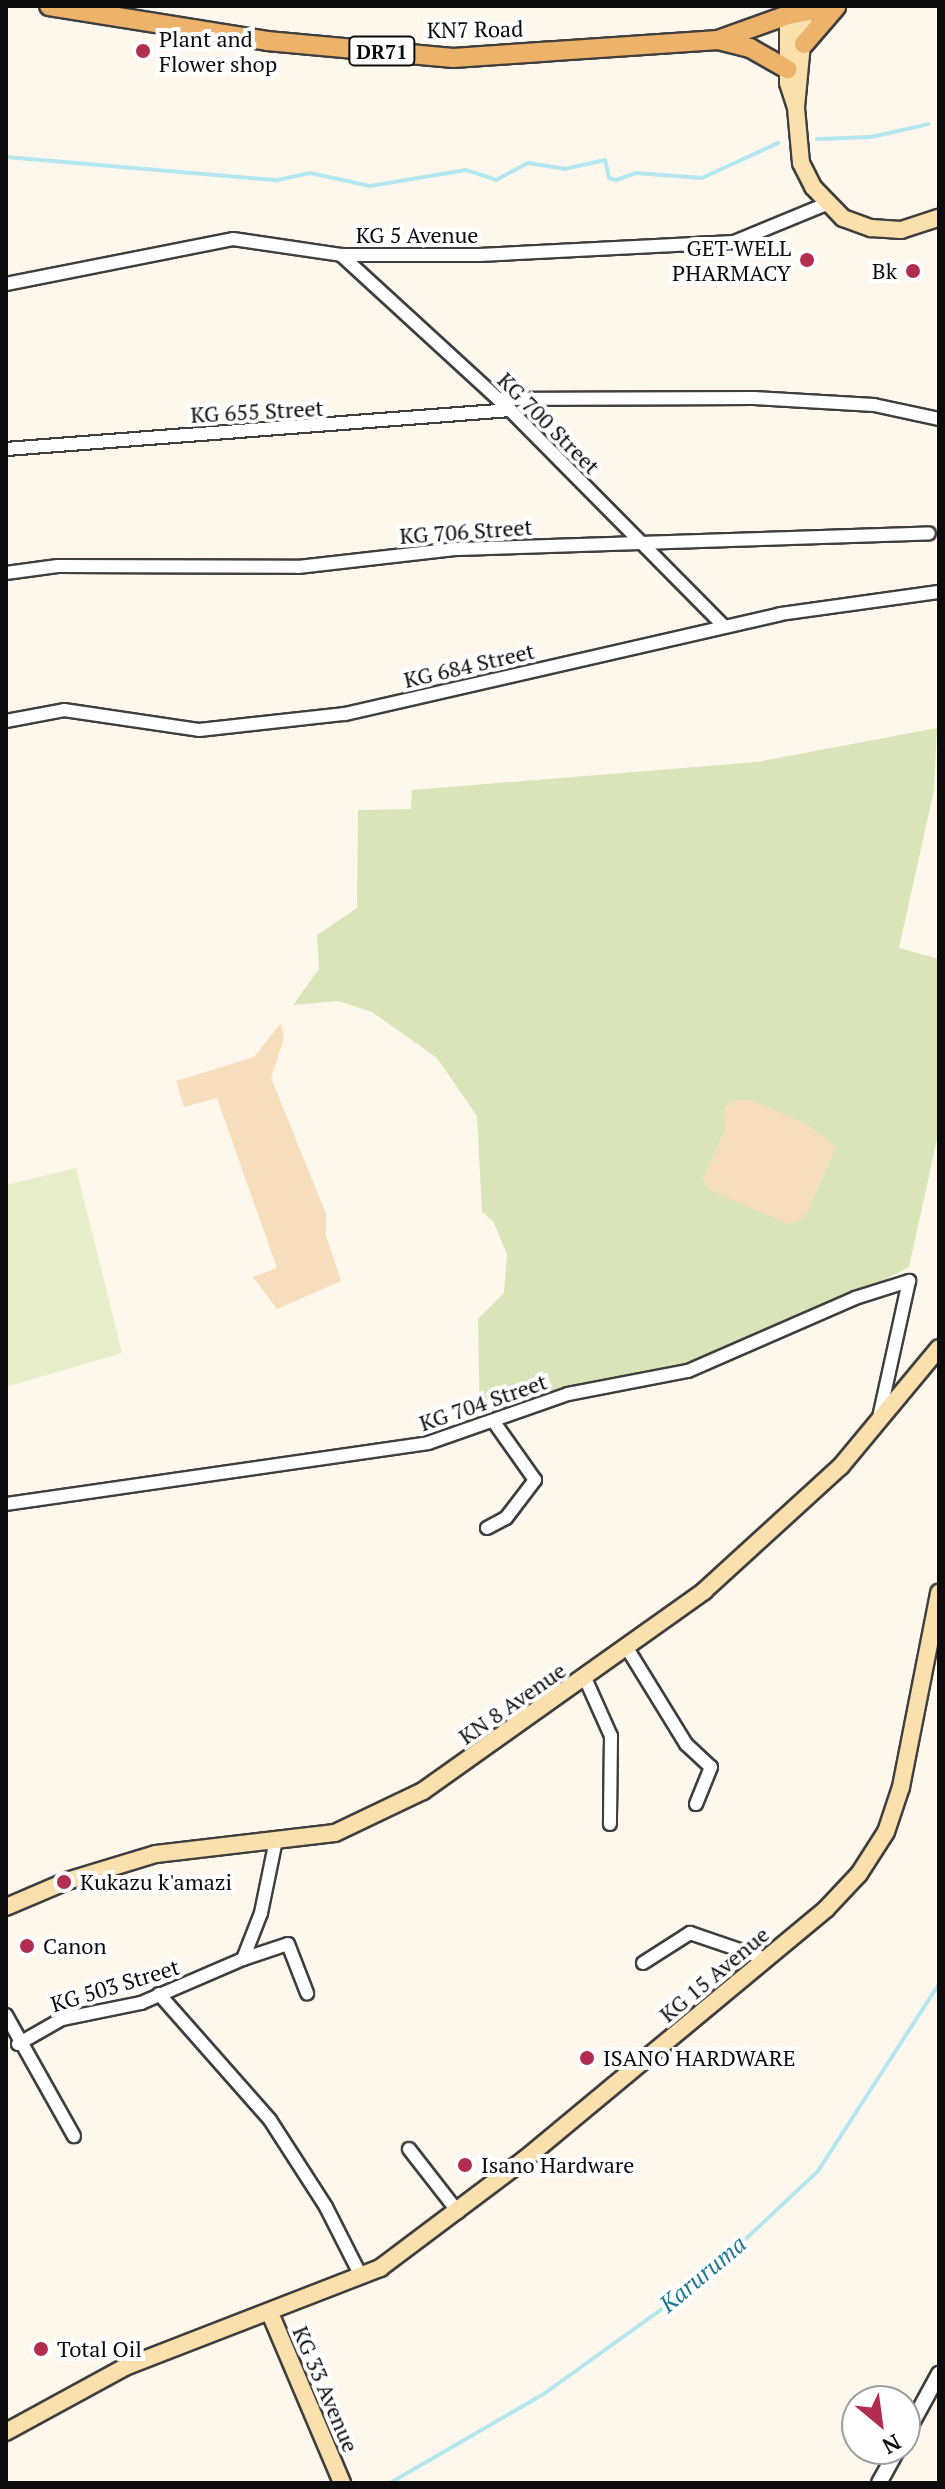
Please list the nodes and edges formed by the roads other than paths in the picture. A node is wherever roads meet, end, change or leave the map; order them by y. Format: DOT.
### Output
graph roads {
  1 [pos="49,6"];
  2 [pos="836,6"];
  3 [pos="796,14"];
  4 [pos="718,40"];
  5 [pos="804,44"];
  6 [pos="787,69"];
  7 [pos="796,108"];
  8 [pos="826,204"];
  9 [pos="939,218"];
  10 [pos="341,255"];
  11 [pos="6,284"];
  12 [pos="498,399"];
  13 [pos="510,410"];
  14 [pos="939,419"];
  15 [pos="6,449"];
  16 [pos="929,533"];
  17 [pos="640,543"];
  18 [pos="6,573"];
  19 [pos="939,592"];
  20 [pos="723,625"];
  21 [pos="6,721"];
  22 [pos="939,1348"];
  23 [pos="879,1420"];
  24 [pos="494,1422"];
  25 [pos="6,1504"];
  26 [pos="487,1528"];
  27 [pos="939,1593"];
  28 [pos="627,1648"];
  29 [pos="585,1678"];
  30 [pos="696,1804"];
  31 [pos="610,1824"];
  32 [pos="276,1840"];
  33 [pos="6,1907"];
  34 [pos="243,1959"];
  35 [pos="766,1959"];
  36 [pos="643,1963"];
  37 [pos="307,1993"];
  38 [pos="159,1994"];
  39 [pos="6,2015"];
  40 [pos="18,2044"];
  41 [pos="74,2136"];
  42 [pos="409,2149"];
  43 [pos="458,2212"];
  44 [pos="361,2276"];
  45 [pos="270,2313"];
  46 [pos="939,2374"];
  47 [pos="921,2407"];
  48 [pos="6,2432"];
  49 [pos="889,2465"];
  50 [pos="342,2483"];
  51 [pos="879,2483"];
  1 -- 4 [label="main road, KN7 Road / DR71"];
  2 -- 3 [label="main road, DR71"];
  2 -- 5 [label="main road"];
  3 -- 4 [label="main road, KN7 Road / DR71"];
  3 -- 5 [label="main road"];
  3 -- 6 [label="main road"];
  4 -- 6 [label="main road"];
  5 -- 7 [label="main road"];
  6 -- 7 [label="main road"];
  7 -- 8 [label="main road"];
  8 -- 9 [label="main road"];
  8 -- 10 [label="street, KG 5 Avenue"];
  10 -- 11 [label="street, KG 5 Avenue"];
  10 -- 12 [label="street, KG 700 Street"];
  12 -- 13 [label="street, KG 700 Street"];
  12 -- 14 [label="street"];
  13 -- 15 [label="street, KG 655 Street"];
  13 -- 17 [label="street, KG 700 Street"];
  16 -- 17 [label="street, KG 706 Street"];
  17 -- 18 [label="street, KG 706 Street"];
  17 -- 20 [label="street, KG 700 Street"];
  19 -- 20 [label="street, KG 684 Street"];
  20 -- 21 [label="street, KG 684 Street"];
  22 -- 23 [label="main road, KN 8 Avenue"];
  23 -- 24 [label="street, KG 704 Street"];
  23 -- 28 [label="main road, KN 8 Avenue"];
  24 -- 25 [label="street, KG 704 Street"];
  24 -- 26 [label="street"];
  27 -- 35 [label="main road, KG 15 Avenue"];
  28 -- 29 [label="main road, KN 8 Avenue"];
  28 -- 30 [label="street"];
  29 -- 31 [label="street"];
  29 -- 32 [label="main road, KN 8 Avenue"];
  32 -- 33 [label="main road, KN 8 Avenue"];
  32 -- 34 [label="street"];
  34 -- 37 [label="street, KG 503 Street"];
  34 -- 38 [label="street, KG 503 Street"];
  35 -- 36 [label="street"];
  35 -- 43 [label="main road, KG 15 Avenue"];
  38 -- 40 [label="street, KG 503 Street"];
  38 -- 44 [label="street"];
  39 -- 40 [label="street"];
  40 -- 41 [label="street"];
  42 -- 43 [label="street"];
  43 -- 44 [label="main road, KG 15 Avenue"];
  44 -- 45 [label="main road, KG 15 Avenue"];
  45 -- 48 [label="main road, KG 15 Avenue"];
  45 -- 50 [label="main road, KG 33 Avenue"];
  46 -- 47 [label="street"];
  49 -- 51 [label="street"];
}
